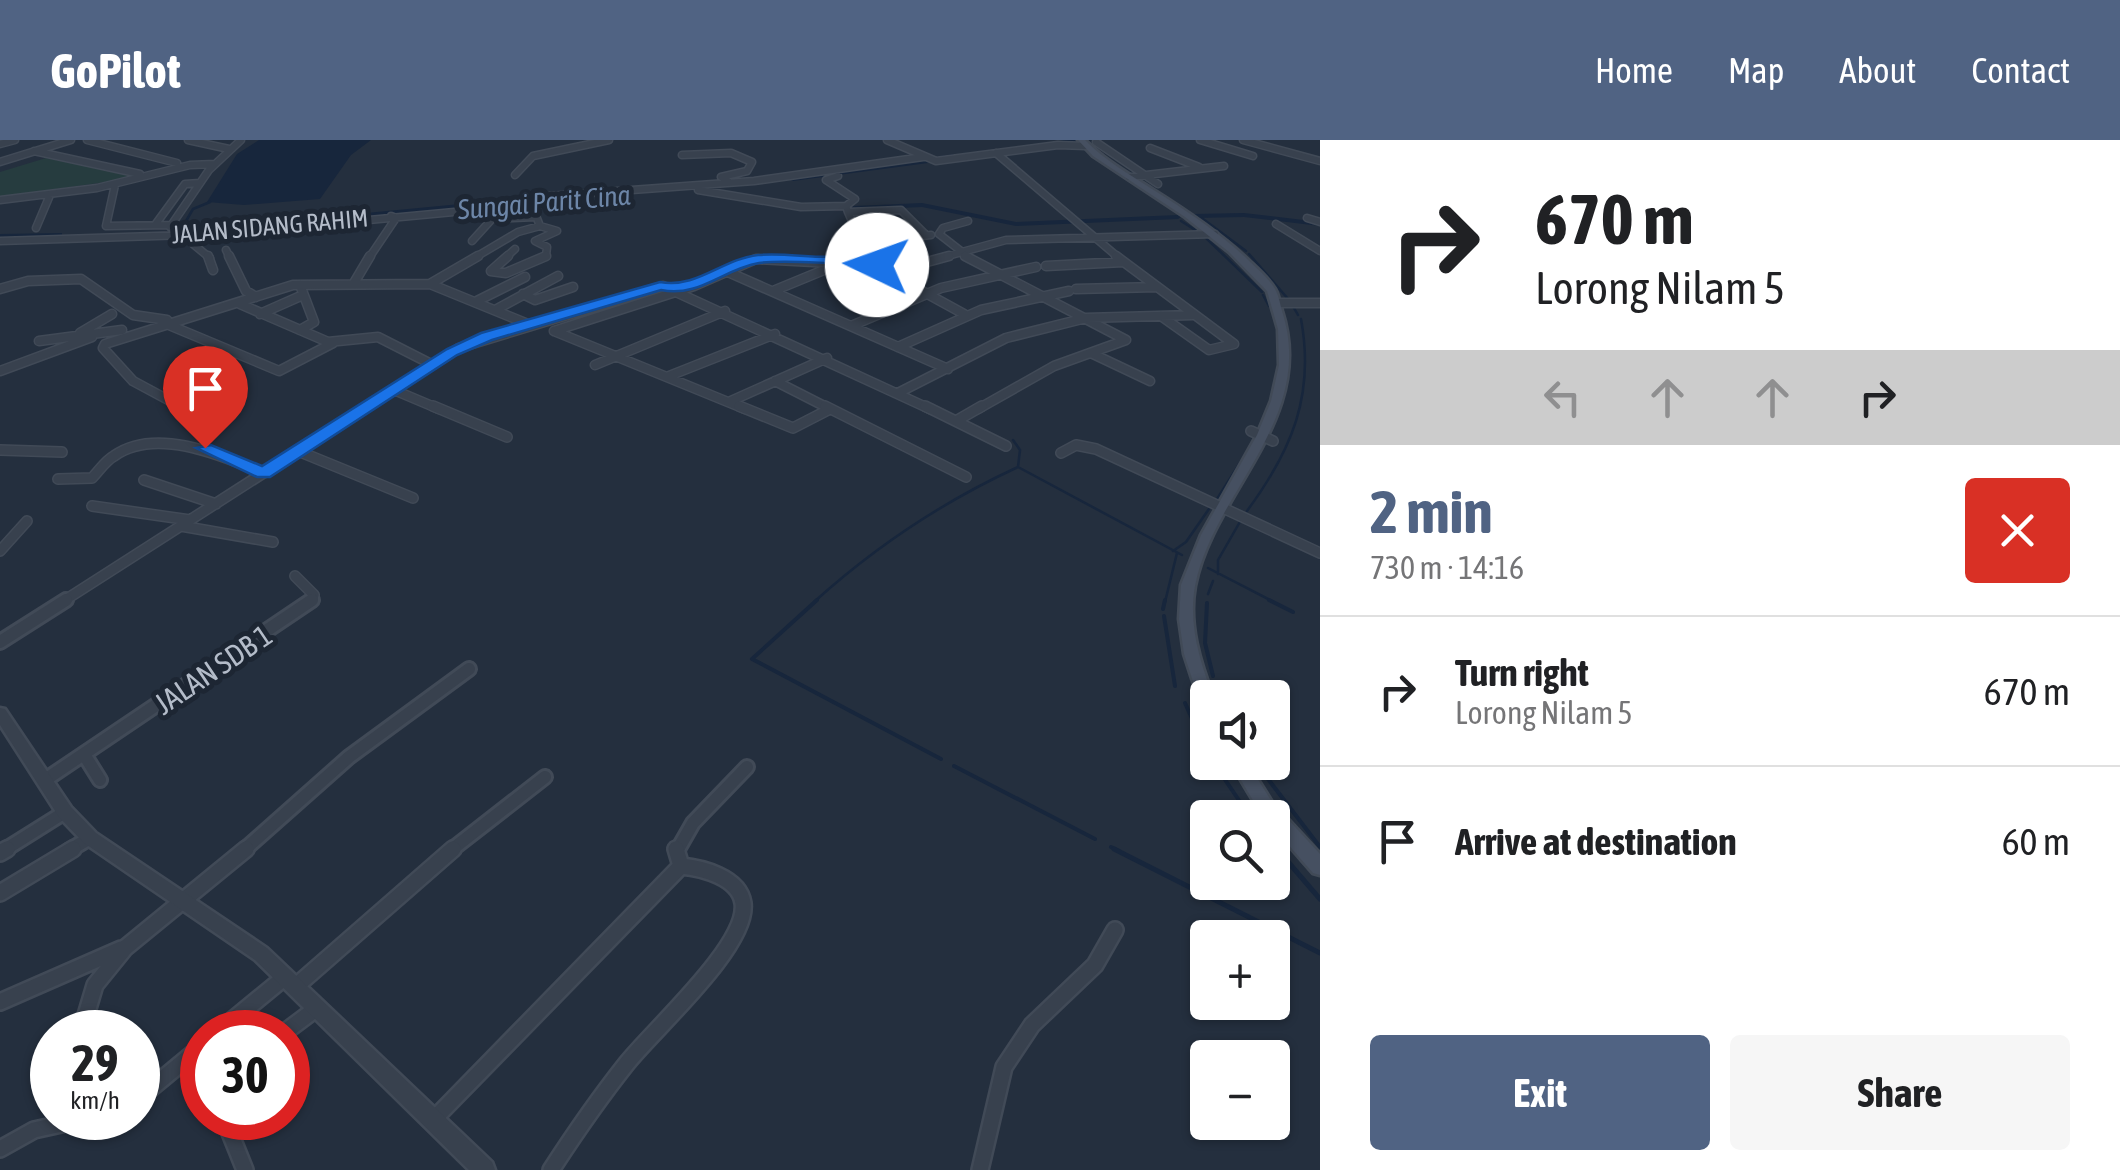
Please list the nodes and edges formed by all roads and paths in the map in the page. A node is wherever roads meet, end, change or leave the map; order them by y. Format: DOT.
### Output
graph roads {
  1 [pos="15,140"];
  2 [pos="71,140"];
  3 [pos="87,140"];
  4 [pos="188,140"];
  5 [pos="226,140"];
  6 [pos="241,140"];
  7 [pos="609,140"];
  8 [pos="886,140"];
  9 [pos="1200,140"];
  10 [pos="1243,140"];
  11 [pos="1090,142"];
  12 [pos="0,144"];
  13 [pos="217,146"];
  14 [pos="1150,148"];
  15 [pos="230,149"];
  16 [pos="34,151"];
  17 [pos="996,153"];
  18 [pos="682,155"];
  19 [pos="1253,156"];
  20 [pos="930,159"];
  21 [pos="1320,161"];
  22 [pos="0,162"];
  23 [pos="215,164"];
  24 [pos="1224,166"];
  25 [pos="1203,168"];
  26 [pos="515,175"];
  27 [pos="1144,176"];
  28 [pos="1129,177"];
  29 [pos="200,184"];
  30 [pos="1158,184"];
  31 [pos="115,185"];
  32 [pos="740,189"];
  33 [pos="50,195"];
  34 [pos="0,200"];
  35 [pos="547,201"];
  36 [pos="847,209"];
  37 [pos="391,216"];
  38 [pos="535,217"];
  39 [pos="1307,218"];
  40 [pos="302,220"];
  41 [pos="968,221"];
  42 [pos="1320,222"];
  43 [pos="155,224"];
  44 [pos="1276,224"];
  45 [pos="171,225"];
  46 [pos="540,226"];
  47 [pos="36,228"];
  48 [pos="190,233"];
  49 [pos="939,234"];
  50 [pos="1215,234"];
  51 [pos="926,235"];
  52 [pos="1092,236"];
  53 [pos="0,241"];
  54 [pos="472,242"];
  55 [pos="860,243"];
  56 [pos="515,249"];
  57 [pos="226,250"];
  58 [pos="1320,251"];
  59 [pos="960,253"];
  60 [pos="860,257"];
  61 [pos="840,262"];
  62 [pos="1123,262"];
  63 [pos="1046,266"];
  64 [pos="1036,267"];
  65 [pos="213,270"];
  66 [pos="994,271"];
  67 [pos="728,272"];
  68 [pos="890,272"];
  69 [pos="558,276"];
  70 [pos="526,277"];
  71 [pos="354,283"];
  72 [pos="300,284"];
  73 [pos="430,284"];
  74 [pos="1157,287"];
  75 [pos="574,288"];
  76 [pos="0,289"];
  77 [pos="681,290"];
  78 [pos="773,291"];
  79 [pos="925,292"];
  80 [pos="1038,293"];
  81 [pos="303,294"];
  82 [pos="522,294"];
  83 [pos="256,296"];
  84 [pos="535,300"];
  85 [pos="477,301"];
  86 [pos="1280,303"];
  87 [pos="1320,303"];
  88 [pos="240,304"];
  89 [pos="497,309"];
  90 [pos="726,311"];
  91 [pos="112,314"];
  92 [pos="260,314"];
  93 [pos="964,314"];
  94 [pos="1196,315"];
  95 [pos="1161,316"];
  96 [pos="1086,318"];
  97 [pos="168,322"];
  98 [pos="526,322"];
  99 [pos="852,326"];
  100 [pos="300,330"];
  101 [pos="80,332"];
  102 [pos="109,332"];
  103 [pos="774,334"];
  104 [pos="39,341"];
  105 [pos="333,343"];
  106 [pos="898,346"];
  107 [pos="1093,354"];
  108 [pos="615,355"];
  109 [pos="827,358"];
  110 [pos="433,365"];
  111 [pos="595,365"];
  112 [pos="948,368"];
  113 [pos="0,371"];
  114 [pos="1298,373"];
  115 [pos="669,376"];
  116 [pos="775,381"];
  117 [pos="1150,382"];
  118 [pos="394,390"];
  119 [pos="898,393"];
  120 [pos="731,400"];
  121 [pos="172,402"];
  122 [pos="830,409"];
  123 [pos="956,421"];
  124 [pos="1251,431"];
  125 [pos="1272,436"];
  126 [pos="506,437"];
  127 [pos="1006,446"];
  128 [pos="0,450"];
  129 [pos="298,451"];
  130 [pos="62,452"];
  131 [pos="1062,453"];
  132 [pos="264,474"];
  133 [pos="966,477"];
  134 [pos="58,479"];
  135 [pos="144,480"];
  136 [pos="412,498"];
  137 [pos="216,504"];
  138 [pos="92,506"];
  139 [pos="1230,508"];
  140 [pos="27,521"];
  141 [pos="186,523"];
  142 [pos="274,542"];
  143 [pos="0,551"];
  144 [pos="1320,552"];
  145 [pos="295,576"];
  146 [pos="0,642"];
  147 [pos="469,668"];
  148 [pos="1201,680"];
  149 [pos="0,714"];
  150 [pos="85,756"];
  151 [pos="748,767"];
  152 [pos="545,777"];
  153 [pos="45,780"];
  154 [pos="100,780"];
  155 [pos="1249,780"];
  156 [pos="65,812"];
  157 [pos="90,838"];
  158 [pos="0,853"];
  159 [pos="681,866"];
  160 [pos="1320,867"];
  161 [pos="0,892"];
  162 [pos="185,902"];
  163 [pos="1115,930"];
  164 [pos="125,948"];
  165 [pos="290,982"];
  166 [pos="0,1002"];
  167 [pos="317,1008"];
  168 [pos="87,1010"];
  169 [pos="250,1010"];
  170 [pos="310,1013"];
  171 [pos="180,1064"];
  172 [pos="160,1081"];
  173 [pos="433,1120"];
  174 [pos="30,1132"];
  175 [pos="233,1140"];
  176 [pos="0,1150"];
  177 [pos="473,1166"];
  178 [pos="245,1170"];
  179 [pos="550,1170"];
  180 [pos="980,1170"];
  1 -- 12 [label="street"];
  2 -- 16 [label="street"];
  3 -- 16 [label="street"];
  4 -- 13 [label="street"];
  5 -- 13 [label="street"];
  6 -- 15 [label="street"];
  7 -- 26 [label="street"];
  8 -- 20 [label="street"];
  9 -- 19 [label="street"];
  10 -- 21 [label="street"];
  11 -- 17 [label="street"];
  11 -- 27 [label="street"];
  11 -- 28 [label="main road"];
  13 -- 15 [label="street"];
  14 -- 25 [label="street"];
  15 -- 23 [label="street"];
  16 -- 22 [label="street"];
  17 -- 20 [label="street"];
  17 -- 52 [label="street"];
  18 -- 32 [label="street"];
  20 -- 32 [label="street"];
  20 -- 36 [label="street"];
  23 -- 29 [label="street"];
  23 -- 31 [label="street"];
  24 -- 25 [label="street"];
  25 -- 27 [label="street"];
  27 -- 28 [label="street"];
  27 -- 30 [label="street"];
  28 -- 50 [label="main road"];
  29 -- 43 [label="street"];
  29 -- 45 [label="street"];
  31 -- 33 [label="street"];
  31 -- 43 [label="street"];
  32 -- 35 [label="street"];
  32 -- 35 [label="street"];
  32 -- 36 [label="street"];
  33 -- 34 [label="street"];
  33 -- 47 [label="street"];
  35 -- 37 [label="street, JALAN SIDANG RAHIM"];
  35 -- 38 [label="street"];
  35 -- 40 [label="street"];
  36 -- 51 [label="street"];
  36 -- 55 [label="street"];
  37 -- 48 [label="street, JALAN SIDANG RAHIM"];
  37 -- 71 [label="street"];
  38 -- 46 [label="street"];
  38 -- 54 [label="street"];
  39 -- 42 [label="street"];
  41 -- 49 [label="street"];
  43 -- 45 [label="street"];
  44 -- 58 [label="street"];
  45 -- 48 [label="street"];
  46 -- 56 [label="street"];
  46 -- 73 [label="street"];
  48 -- 53 [label="street, JALAN SIDANG RAHIM"];
  48 -- 65 [label="street"];
  49 -- 51 [label="street"];
  49 -- 59 [label="street"];
  50 -- 52 [label="street"];
  50 -- 86 [label="main road"];
  51 -- 55 [label="street"];
  52 -- 59 [label="street"];
  52 -- 62 [label="street"];
  55 -- 60 [label="street"];
  57 -- 83 [label="street"];
  59 -- 66 [label="street"];
  59 -- 68 [label="street"];
  60 -- 61 [label="street"];
  60 -- 68 [label="street"];
  61 -- 67 [label="street"];
  61 -- 78 [label="street"];
  62 -- 63 [label="street"];
  62 -- 74 [label="street"];
  64 -- 66 [label="street"];
  66 -- 79 [label="street"];
  66 -- 80 [label="street"];
  67 -- 77 [label="street"];
  67 -- 78 [label="street"];
  68 -- 79 [label="street"];
  69 -- 82 [label="street"];
  70 -- 85 [label="street"];
  71 -- 72 [label="street"];
  71 -- 73 [label="street"];
  72 -- 81 [label="street"];
  72 -- 83 [label="street"];
  73 -- 85 [label="street"];
  74 -- 80 [label="street"];
  74 -- 94 [label="street"];
  75 -- 84 [label="street"];
  76 -- 97 [label="street"];
  77 -- 90 [label="street"];
  77 -- 98 [label="street"];
  77 -- 108 [label="street"];
  78 -- 99 [label="street"];
  79 -- 93 [label="street"];
  79 -- 99 [label="street"];
  80 -- 93 [label="street"];
  80 -- 96 [label="street"];
  81 -- 92 [label="street"];
  81 -- 100 [label="street"];
  82 -- 84 [label="street"];
  82 -- 89 [label="street"];
  83 -- 88 [label="street"];
  84 -- 98 [label="street"];
  85 -- 89 [label="street"];
  86 -- 87 [label="street"];
  86 -- 114 [label="main road"];
  88 -- 92 [label="street"];
  88 -- 97 [label="street"];
  89 -- 98 [label="street"];
  90 -- 103 [label="street"];
  90 -- 108 [label="street"];
  91 -- 101 [label="street"];
  92 -- 100 [label="street"];
  93 -- 106 [label="street"];
  94 -- 95 [label="street"];
  94 -- 95 [label="street"];
  95 -- 96 [label="street"];
  96 -- 107 [label="street"];
  96 -- 112 [label="street"];
  97 -- 102 [label="street"];
  97 -- 105 [label="street"];
  97 -- 121 [label="street"];
  98 -- 110 [label="street"];
  99 -- 106 [label="street"];
  100 -- 105 [label="street"];
  101 -- 102 [label="street"];
  101 -- 104 [label="street"];
  102 -- 113 [label="street"];
  103 -- 109 [label="street"];
  103 -- 115 [label="street"];
  105 -- 110 [label="street"];
  106 -- 112 [label="street"];
  107 -- 117 [label="street"];
  107 -- 123 [label="street"];
  108 -- 111 [label="street"];
  108 -- 115 [label="street"];
  109 -- 116 [label="street"];
  109 -- 119 [label="street"];
  110 -- 118 [label="street"];
  112 -- 119 [label="street"];
  115 -- 120 [label="street"];
  116 -- 120 [label="street"];
  116 -- 122 [label="street"];
  118 -- 126 [label="street"];
  118 -- 129 [label="street"];
  119 -- 123 [label="street"];
  120 -- 122 [label="street"];
  122 -- 133 [label="street"];
  123 -- 127 [label="street"];
  124 -- 125 [label="street"];
  125 -- 139 [label="main road"];
  128 -- 130 [label="street"];
  129 -- 132 [label="street"];
  129 -- 136 [label="street"];
  131 -- 139 [label="street"];
  132 -- 134 [label="street"];
  132 -- 137 [label="street"];
  135 -- 137 [label="street"];
  137 -- 141 [label="street"];
  138 -- 141 [label="street"];
  139 -- 144 [label="street"];
  139 -- 148 [label="main road"];
  140 -- 143 [label="street"];
  141 -- 142 [label="street"];
  141 -- 146 [label="street"];
  145 -- 150 [label="street, JALAN SDB 1"];
  147 -- 162 [label="street"];
  149 -- 153 [label="street"];
  150 -- 153 [label="street, JALAN SDB 1"];
  150 -- 154 [label="street"];
  151 -- 159 [label="street"];
  152 -- 165 [label="street"];
  153 -- 156 [label="street"];
  155 -- 160 [label="main road"];
  156 -- 157 [label="street"];
  156 -- 158 [label="street"];
  157 -- 161 [label="street"];
  157 -- 162 [label="street"];
  159 -- 173 [label="street"];
  159 -- 179 [label="street"];
  162 -- 164 [label="street"];
  162 -- 165 [label="street"];
  163 -- 180 [label="street"];
  164 -- 166 [label="street"];
  164 -- 168 [label="street"];
  165 -- 167 [label="street"];
  165 -- 169 [label="street"];
  167 -- 170 [label="street"];
  167 -- 173 [label="street"];
  171 -- 172 [label="street"];
  173 -- 177 [label="street"];
  174 -- 176 [label="street"];
  175 -- 178 [label="street"];
}
